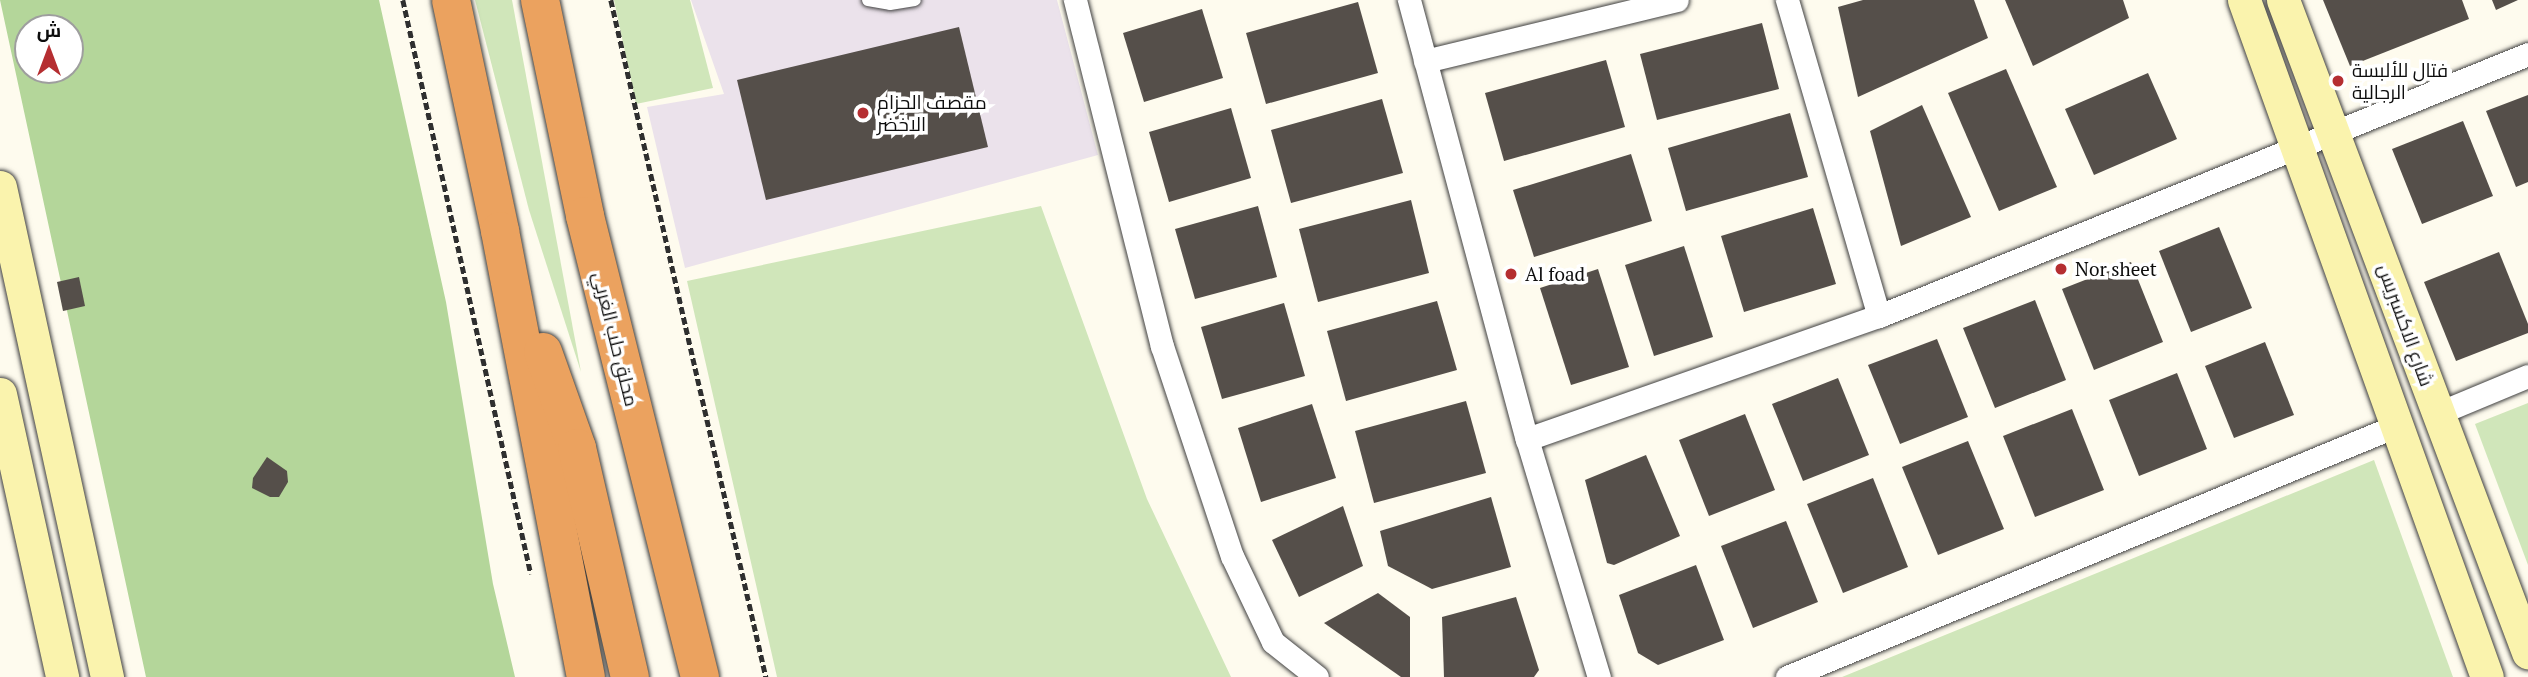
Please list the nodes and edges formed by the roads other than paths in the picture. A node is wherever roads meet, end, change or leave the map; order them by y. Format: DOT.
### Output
graph roads {
  1 [pos="451,0"];
  2 [pos="540,0"];
  3 [pos="868,0"];
  4 [pos="915,0"];
  5 [pos="1075,0"];
  6 [pos="1409,0"];
  7 [pos="1677,0"];
  8 [pos="1787,0"];
  9 [pos="2244,0"];
  10 [pos="2283,0"];
  11 [pos="2528,54"];
  12 [pos="1425,61"];
  13 [pos="2335,133"];
  14 [pos="2299,147"];
  15 [pos="0,187"];
  16 [pos="585,216"];
  17 [pos="500,231"];
  18 [pos="1879,316"];
  19 [pos="2528,376"];
  20 [pos="0,394"];
  21 [pos="2439,413"];
  22 [pos="2398,425"];
  23 [pos="1527,439"];
  24 [pos="2528,652"];
  25 [pos="62,677"];
  26 [pos="107,677"];
  27 [pos="586,677"];
  28 [pos="630,677"];
  29 [pos="673,677"];
  30 [pos="700,677"];
  31 [pos="1317,677"];
  32 [pos="1599,677"];
  33 [pos="1787,677"];
  34 [pos="2487,677"];
  1 -- 17 [label="highway"];
  2 -- 16 [label="highway, محلق حلب الغربي"];
  3 -- 4 [label="lane"];
  5 -- 31 [label="street"];
  6 -- 12 [label="street"];
  7 -- 12 [label="street"];
  8 -- 18 [label="street"];
  9 -- 14 [label="street"];
  10 -- 13 [label="street, شارع الاكسبريس"];
  11 -- 13 [label="street"];
  12 -- 23 [label="street"];
  13 -- 14 [label="street"];
  13 -- 21 [label="street, شارع الاكسبريس"];
  14 -- 18 [label="street"];
  14 -- 22 [label="street"];
  15 -- 26 [label="street"];
  16 -- 29 [label="highway"];
  16 -- 30 [label="highway, محلق حلب الغربي"];
  17 -- 27 [label="highway"];
  17 -- 28 [label="highway"];
  18 -- 23 [label="street"];
  19 -- 21 [label="street"];
  20 -- 25 [label="street"];
  21 -- 24 [label="street, شارع الاكسبريس"];
  22 -- 33 [label="street"];
  22 -- 34 [label="street"];
  23 -- 32 [label="street"];
}
